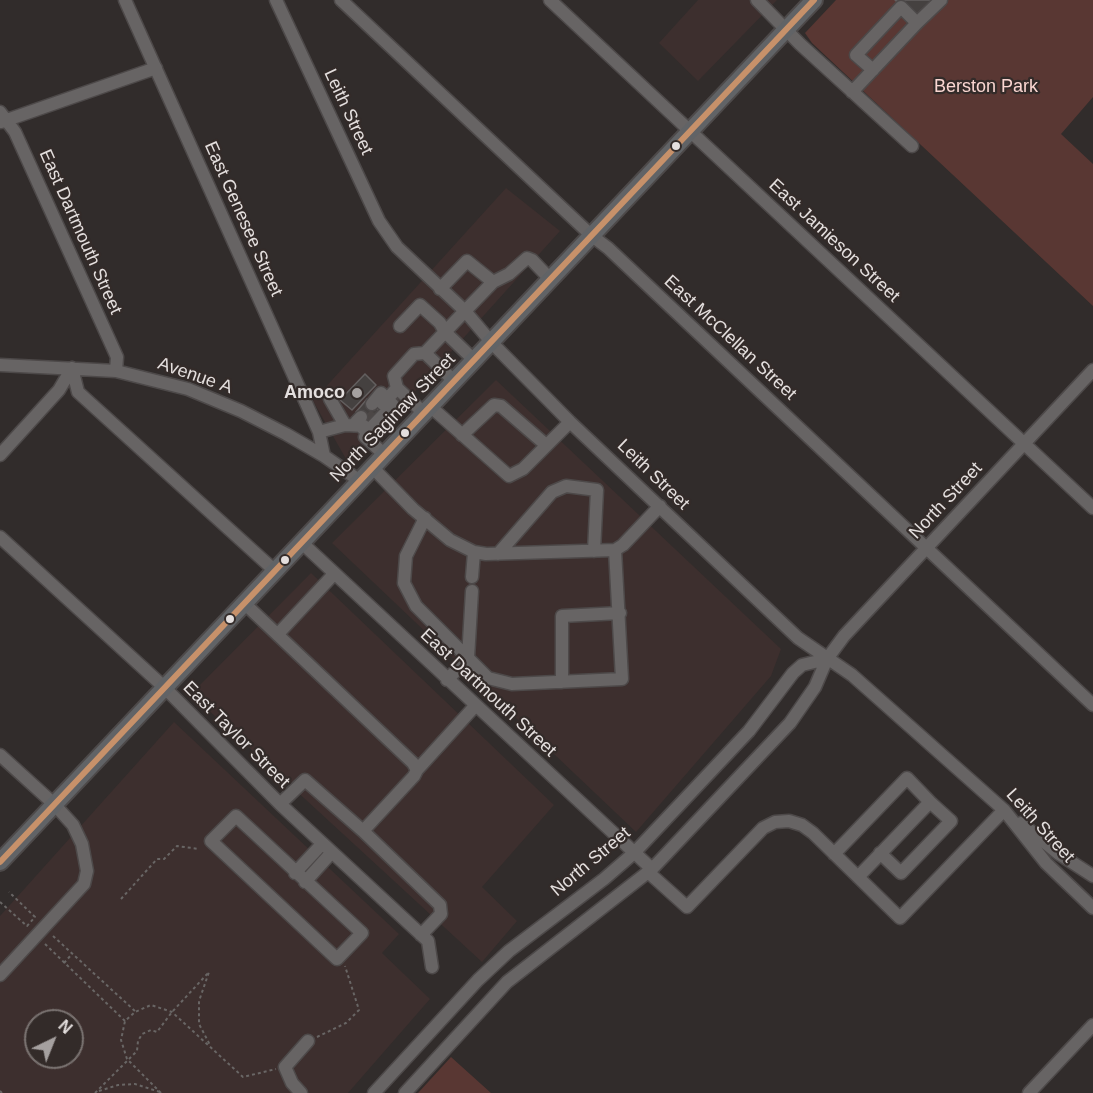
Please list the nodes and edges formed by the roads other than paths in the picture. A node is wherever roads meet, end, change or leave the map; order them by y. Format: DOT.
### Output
graph roads {
  1 [pos="125,0"];
  2 [pos="276,0"];
  3 [pos="341,0"];
  4 [pos="550,0"];
  5 [pos="757,0"];
  6 [pos="814,0"];
  7 [pos="941,0"];
  8 [pos="917,22"];
  9 [pos="786,30"];
  10 [pos="156,68"];
  11 [pos="873,70"];
  12 [pos="852,92"];
  13 [pos="2,118"];
  14 [pos="690,131"];
  15 [pos="912,146"];
  16 [pos="592,237"];
  17 [pos="551,280"];
  18 [pos="493,282"];
  19 [pos="440,289"];
  20 [pos="465,311"];
  21 [pos="400,326"];
  22 [pos="445,332"];
  23 [pos="492,343"];
  24 [pos="425,353"];
  25 [pos="474,361"];
  26 [pos="0,365"];
  27 [pos="72,368"];
  28 [pos="1093,370"];
  29 [pos="116,371"];
  30 [pos="455,382"];
  31 [pos="397,388"];
  32 [pos="330,399"];
  33 [pos="387,399"];
  34 [pos="375,407"];
  35 [pos="428,410"];
  36 [pos="570,422"];
  37 [pos="345,425"];
  38 [pos="364,425"];
  39 [pos="319,432"];
  40 [pos="462,435"];
  41 [pos="1024,444"];
  42 [pos="546,445"];
  43 [pos="0,455"];
  44 [pos="385,455"];
  45 [pos="324,456"];
  46 [pos="373,468"];
  47 [pos="360,482"];
  48 [pos="660,506"];
  49 [pos="1093,508"];
  50 [pos="425,518"];
  51 [pos="0,537"];
  52 [pos="301,542"];
  53 [pos="926,548"];
  54 [pos="594,550"];
  55 [pos="615,550"];
  56 [pos="474,552"];
  57 [pos="498,554"];
  58 [pos="274,570"];
  59 [pos="334,574"];
  60 [pos="472,577"];
  61 [pos="471,591"];
  62 [pos="243,603"];
  63 [pos="620,613"];
  64 [pos="278,634"];
  65 [pos="468,658"];
  66 [pos="827,660"];
  67 [pos="447,680"];
  68 [pos="562,682"];
  69 [pos="164,687"];
  70 [pos="1093,705"];
  71 [pos="475,706"];
  72 [pos="0,755"];
  73 [pos="417,770"];
  74 [pos="930,802"];
  75 [pos="54,804"];
  76 [pos="280,804"];
  77 [pos="1004,810"];
  78 [pos="363,831"];
  79 [pos="327,848"];
  80 [pos="634,852"];
  81 [pos="880,853"];
  82 [pos="834,854"];
  83 [pos="0,862"];
  84 [pos="650,870"];
  85 [pos="295,873"];
  86 [pos="1093,876"];
  87 [pos="858,877"];
  88 [pos="305,882"];
  89 [pos="1093,908"];
  90 [pos="421,935"];
  91 [pos="432,967"];
  92 [pos="0,975"];
  93 [pos="437,1023"];
  94 [pos="1093,1025"];
  95 [pos="454,1038"];
  96 [pos="308,1041"];
  97 [pos="302,1093"];
  98 [pos="374,1093"];
  99 [pos="405,1093"];
  100 [pos="1029,1093"];
  1 -- 10 [label="street, East Genesee Street"];
  2 -- 19 [label="street, Leith Street"];
  3 -- 16 [label="street, East McClellan Street"];
  4 -- 14 [label="street, East Jamieson Street"];
  5 -- 9 [label="street"];
  6 -- 9 [label="main road, North Saginaw Street"];
  7 -- 8 [label="street"];
  8 -- 11 [label="street"];
  8 -- 11 [label="street"];
  9 -- 12 [label="street"];
  9 -- 14 [label="main road, North Saginaw Street"];
  10 -- 13 [label="street"];
  10 -- 39 [label="street, East Genesee Street"];
  11 -- 12 [label="street"];
  12 -- 15 [label="street"];
  13 -- 29 [label="street, East Dartmouth Street"];
  14 -- 16 [label="main road, North Saginaw Street"];
  14 -- 41 [label="street, East Jamieson Street"];
  16 -- 17 [label="main road, North Saginaw Street"];
  16 -- 53 [label="street, East McClellan Street"];
  17 -- 18 [label="street"];
  17 -- 23 [label="main road, North Saginaw Street"];
  18 -- 19 [label="street"];
  18 -- 20 [label="street"];
  19 -- 20 [label="street, Leith Street"];
  20 -- 22 [label="street"];
  20 -- 23 [label="street, Leith Street"];
  21 -- 22 [label="street"];
  22 -- 24 [label="street"];
  22 -- 25 [label="street"];
  23 -- 25 [label="main road, North Saginaw Street"];
  23 -- 36 [label="street, Leith Street"];
  24 -- 30 [label="street"];
  24 -- 31 [label="street"];
  25 -- 30 [label="main road, North Saginaw Street"];
  26 -- 27 [label="street, Avenue A"];
  27 -- 29 [label="street, Avenue A"];
  27 -- 43 [label="street"];
  27 -- 58 [label="street"];
  28 -- 41 [label="street, North Street"];
  29 -- 45 [label="street, Avenue A"];
  30 -- 35 [label="main road, North Saginaw Street"];
  31 -- 33 [label="street"];
  31 -- 35 [label="street"];
  32 -- 37 [label="street"];
  33 -- 34 [label="street"];
  33 -- 38 [label="street"];
  35 -- 40 [label="street"];
  35 -- 44 [label="main road, North Saginaw Street"];
  36 -- 42 [label="street"];
  36 -- 48 [label="street, Leith Street"];
  37 -- 38 [label="street"];
  37 -- 39 [label="street"];
  38 -- 44 [label="street"];
  39 -- 45 [label="street, East Genesee Street"];
  40 -- 42 [label="street"];
  40 -- 42 [label="street"];
  41 -- 49 [label="street, East Jamieson Street"];
  41 -- 53 [label="street, North Street"];
  44 -- 46 [label="main road, North Saginaw Street"];
  45 -- 47 [label="street, Avenue A"];
  46 -- 47 [label="main road, North Saginaw Street"];
  46 -- 50 [label="street"];
  47 -- 52 [label="main road, North Saginaw Street"];
  48 -- 55 [label="street"];
  48 -- 66 [label="street, Leith Street"];
  50 -- 56 [label="street"];
  50 -- 65 [label="street"];
  51 -- 69 [label="street, East Taylor Street"];
  52 -- 58 [label="main road, North Saginaw Street"];
  52 -- 59 [label="street, East Dartmouth Street"];
  53 -- 66 [label="street, North Street"];
  53 -- 70 [label="street, East McClellan Street"];
  54 -- 55 [label="street"];
  54 -- 57 [label="street"];
  54 -- 57 [label="street"];
  55 -- 63 [label="street"];
  56 -- 57 [label="street"];
  56 -- 60 [label="street"];
  58 -- 62 [label="main road, North Saginaw Street"];
  59 -- 64 [label="street"];
  59 -- 67 [label="street, East Dartmouth Street"];
  61 -- 65 [label="street"];
  62 -- 64 [label="street"];
  62 -- 69 [label="main road, North Saginaw Street"];
  63 -- 68 [label="street"];
  63 -- 68 [label="street"];
  64 -- 73 [label="street"];
  65 -- 67 [label="street"];
  65 -- 68 [label="street"];
  66 -- 77 [label="street, Leith Street"];
  66 -- 80 [label="street, North Street"];
  66 -- 84 [label="street, North Street"];
  67 -- 71 [label="street, East Dartmouth Street"];
  69 -- 75 [label="main road, North Saginaw Street"];
  69 -- 76 [label="street, East Taylor Street"];
  71 -- 73 [label="street"];
  71 -- 80 [label="street, East Dartmouth Street"];
  72 -- 75 [label="street"];
  73 -- 78 [label="street"];
  74 -- 81 [label="street"];
  74 -- 81 [label="street"];
  74 -- 82 [label="street"];
  75 -- 83 [label="main road, North Saginaw Street"];
  75 -- 92 [label="street"];
  76 -- 78 [label="street"];
  76 -- 79 [label="street, East Taylor Street"];
  77 -- 86 [label="street"];
  77 -- 87 [label="street"];
  77 -- 89 [label="street, Leith Street"];
  78 -- 90 [label="street"];
  79 -- 85 [label="street"];
  79 -- 88 [label="street"];
  79 -- 90 [label="street, East Taylor Street"];
  80 -- 84 [label="street, East Dartmouth Street"];
  80 -- 93 [label="street, North Street"];
  81 -- 87 [label="street"];
  82 -- 84 [label="street, East Dartmouth Street"];
  82 -- 87 [label="street"];
  84 -- 95 [label="street, North Street"];
  85 -- 88 [label="street"];
  85 -- 88 [label="street"];
  90 -- 91 [label="street, East Taylor Street"];
  93 -- 95 [label="street"];
  93 -- 98 [label="street, North Street"];
  94 -- 100 [label="street"];
  95 -- 99 [label="street, North Street"];
  96 -- 97 [label="street"];
}
